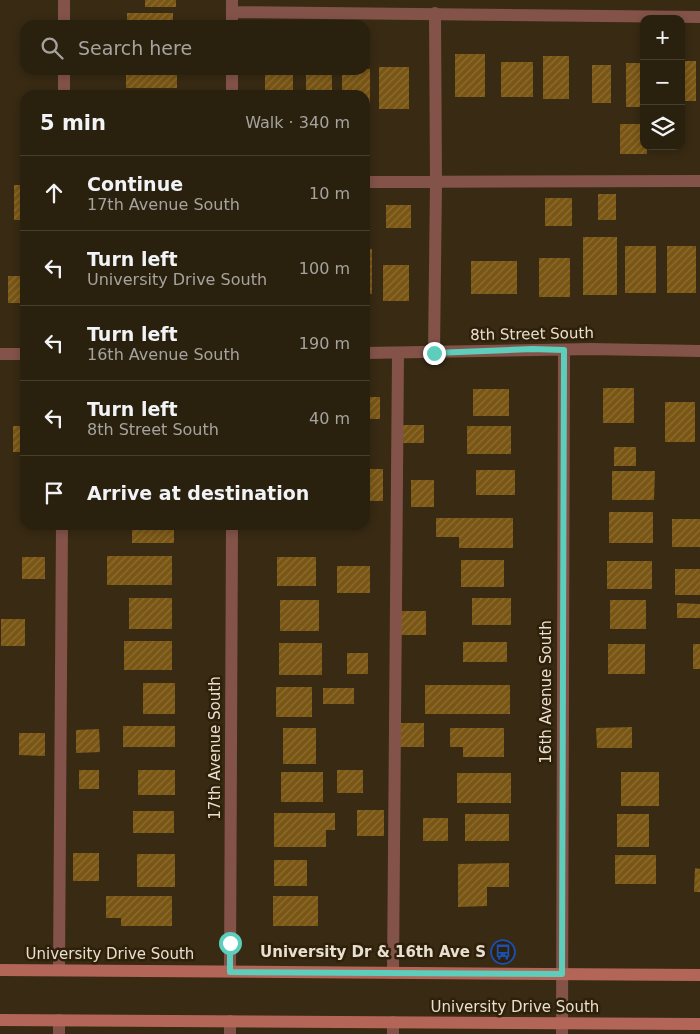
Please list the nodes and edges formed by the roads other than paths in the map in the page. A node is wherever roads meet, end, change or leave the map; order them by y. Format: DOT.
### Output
graph roads {
  1 [pos="64,0"];
  2 [pos="232,12"];
  3 [pos="436,13"];
  4 [pos="700,17"];
  5 [pos="64,20"];
  6 [pos="64,75"];
  7 [pos="232,75"];
  8 [pos="64,90"];
  9 [pos="232,90"];
  10 [pos="700,181"];
  11 [pos="370,182"];
  12 [pos="436,183"];
  13 [pos="564,350"];
  14 [pos="700,351"];
  15 [pos="370,353"];
  16 [pos="398,353"];
  17 [pos="434,353"];
  18 [pos="0,354"];
  19 [pos="20,354"];
  20 [pos="62,530"];
  21 [pos="232,530"];
  22 [pos="0,970"];
  23 [pos="59,970"];
  24 [pos="230,972"];
  25 [pos="393,973"];
  26 [pos="562,974"];
  27 [pos="700,975"];
  28 [pos="0,1020"];
  29 [pos="59,1020"];
  30 [pos="700,1024"];
  31 [pos="230,1028"];
  32 [pos="393,1028"];
  33 [pos="562,1029"];
  34 [pos="59,1034"];
  1 -- 5 [label="street"];
  2 -- 3 [label="street"];
  3 -- 4 [label="street"];
  3 -- 12 [label="street"];
  6 -- 8 [label="street"];
  7 -- 9 [label="street"];
  10 -- 12 [label="street"];
  11 -- 12 [label="street"];
  12 -- 17 [label="street"];
  13 -- 14 [label="street, 8th Street South"];
  13 -- 17 [label="street, 8th Street South"];
  13 -- 26 [label="street, 16th Avenue South"];
  15 -- 16 [label="street, 8th Street South"];
  16 -- 17 [label="street, 8th Street South"];
  16 -- 25 [label="street"];
  18 -- 19 [label="street"];
  20 -- 23 [label="street"];
  21 -- 24 [label="street, 17th Avenue South"];
  22 -- 23 [label="main road, University Drive South"];
  23 -- 24 [label="main road, University Drive South"];
  24 -- 25 [label="main road, University Drive South"];
  25 -- 26 [label="main road, University Drive South"];
  26 -- 27 [label="main road, University Drive South"];
  26 -- 33 [label="street, 16th Avenue South"];
  28 -- 29 [label="main road, University Drive South"];
  29 -- 31 [label="main road, University Drive South"];
  29 -- 34 [label="street"];
  30 -- 33 [label="main road, University Drive South"];
  31 -- 32 [label="main road, University Drive South"];
  32 -- 33 [label="main road, University Drive South"];
}
